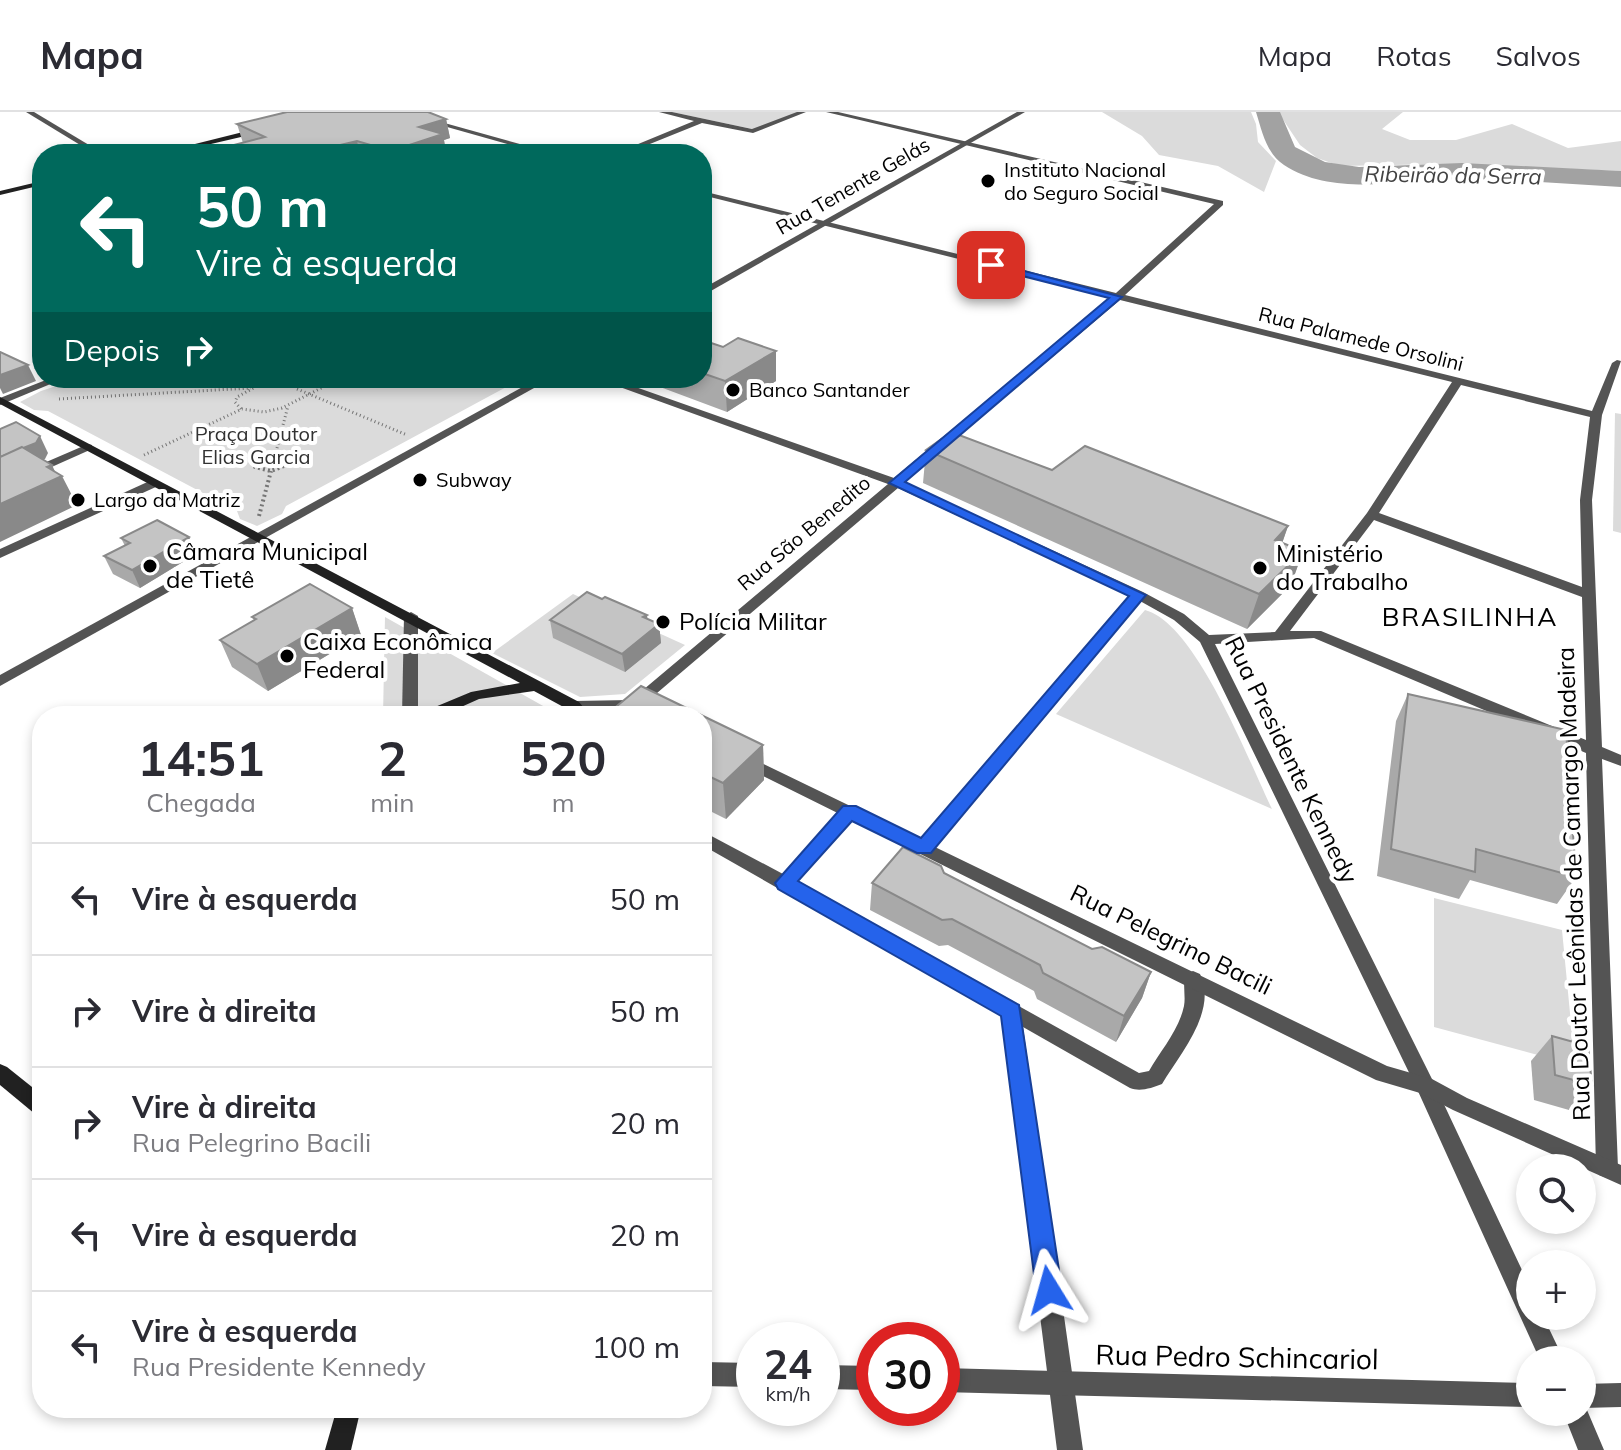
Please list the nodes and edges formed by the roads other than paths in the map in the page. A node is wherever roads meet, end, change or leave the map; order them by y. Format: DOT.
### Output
graph roads {
  1 [pos="29,112"];
  2 [pos="397,112"];
  3 [pos="662,112"];
  4 [pos="803,112"];
  5 [pos="829,112"];
  6 [pos="1022,112"];
  7 [pos="701,121"];
  8 [pos="275,126"];
  9 [pos="83,144"];
  10 [pos="200,144"];
  11 [pos="515,144"];
  12 [pos="643,144"];
  13 [pos="967,144"];
  14 [pos="32,185"];
  15 [pos="0,193"];
  16 [pos="712,196"];
  17 [pos="827,225"];
  18 [pos="712,288"];
  19 [pos="1117,297"];
  20 [pos="1617,363"];
  21 [pos="1458,381"];
  22 [pos="34,388"];
  23 [pos="529,388"];
  24 [pos="628,388"];
  25 [pos="1,401"];
  26 [pos="1596,415"];
  27 [pos="88,447"];
  28 [pos="154,483"];
  29 [pos="896,483"];
  30 [pos="0,486"];
  31 [pos="1372,515"];
  32 [pos="256,537"];
  33 [pos="0,554"];
  34 [pos="1588,594"];
  35 [pos="1138,595"];
  36 [pos="411,616"];
  37 [pos="1281,633"];
  38 [pos="1206,640"];
  39 [pos="0,681"];
  40 [pos="537,686"];
  41 [pos="410,706"];
  42 [pos="451,706"];
  43 [pos="571,706"];
  44 [pos="632,706"];
  45 [pos="1594,750"];
  46 [pos="729,752"];
  47 [pos="1621,761"];
  48 [pos="850,811"];
  49 [pos="712,843"];
  50 [pos="924,848"];
  51 [pos="785,883"];
  52 [pos="1193,979"];
  53 [pos="1011,1011"];
  54 [pos="0,1073"];
  55 [pos="1425,1085"];
  56 [pos="32,1099"];
  57 [pos="1614,1172"];
  58 [pos="1516,1282"];
  59 [pos="712,1374"];
  60 [pos="736,1375"];
  61 [pos="960,1380"];
  62 [pos="1061,1383"];
  63 [pos="1516,1395"];
  64 [pos="1621,1395"];
  65 [pos="1596,1396"];
  66 [pos="346,1418"];
  67 [pos="1581,1426"];
  68 [pos="338,1450"];
  69 [pos="1070,1450"];
  70 [pos="1591,1450"];
  1 -- 9 [label="street"];
  2 -- 11 [label="street"];
  3 -- 7 [label="street"];
  4 -- 7 [label="street"];
  5 -- 13 [label="street"];
  6 -- 13 [label="street, Rua Tenente Gelás"];
  7 -- 12 [label="street"];
  8 -- 10 [label="main road"];
  13 -- 17 [label="street, Rua Tenente Gelás"];
  13 -- 19 [label="street, Rua São Benedito"];
  14 -- 15 [label="main road"];
  16 -- 17 [label="street, Rua Palamede Orsolini"];
  17 -- 18 [label="street, Rua Tenente Gelás"];
  17 -- 19 [label="street, Rua Palamede Orsolini"];
  19 -- 21 [label="street, Rua Palamede Orsolini"];
  19 -- 29 [label="street, Rua São Benedito"];
  20 -- 26 [label="street, Rua Doutor Leônidas de Camargo Madeira"];
  21 -- 26 [label="street, Rua Palamede Orsolini"];
  21 -- 31 [label="street"];
  22 -- 25 [label="street"];
  23 -- 32 [label="street"];
  24 -- 29 [label="street, Rua Presidente Kennedy"];
  25 -- 27 [label="main road"];
  26 -- 34 [label="street, Rua Doutor Leônidas de Camargo Madeira"];
  27 -- 28 [label="main road"];
  27 -- 30 [label="street"];
  28 -- 32 [label="main road"];
  28 -- 33 [label="street"];
  29 -- 35 [label="street, Rua Presidente Kennedy"];
  29 -- 44 [label="street, Rua São Benedito"];
  31 -- 34 [label="street"];
  31 -- 37 [label="street"];
  32 -- 36 [label="main road"];
  32 -- 39 [label="street"];
  34 -- 45 [label="street, Rua Doutor Leônidas de Camargo Madeira"];
  35 -- 38 [label="street, Rua Presidente Kennedy"];
  35 -- 50 [label="street"];
  36 -- 40 [label="main road"];
  36 -- 41 [label="street"];
  37 -- 38 [label="street"];
  37 -- 45 [label="street"];
  38 -- 55 [label="street, Rua Presidente Kennedy"];
  40 -- 42 [label="main road"];
  40 -- 43 [label="main road"];
  45 -- 47 [label="street"];
  45 -- 57 [label="street, Rua Doutor Leônidas de Camargo Madeira"];
  46 -- 48 [label="street, Rua Pelegrino Bacili"];
  48 -- 50 [label="street, Rua Pelegrino Bacili"];
  48 -- 51 [label="street"];
  49 -- 51 [label="street"];
  50 -- 52 [label="street, Rua Pelegrino Bacili"];
  51 -- 53 [label="street"];
  52 -- 53 [label="street"];
  52 -- 55 [label="street, Rua Pelegrino Bacili"];
  53 -- 62 [label="street"];
  54 -- 56 [label="main road"];
  55 -- 57 [label="street, Rua Pelegrino Bacili"];
  55 -- 58 [label="street, Rua Presidente Kennedy"];
  59 -- 60 [label="street"];
  61 -- 62 [label="street, Rua Pedro Schincariol"];
  62 -- 63 [label="street, Rua Pedro Schincariol"];
  62 -- 69 [label="street"];
  64 -- 65 [label="street"];
  66 -- 68 [label="main road"];
  67 -- 70 [label="street"];
}
